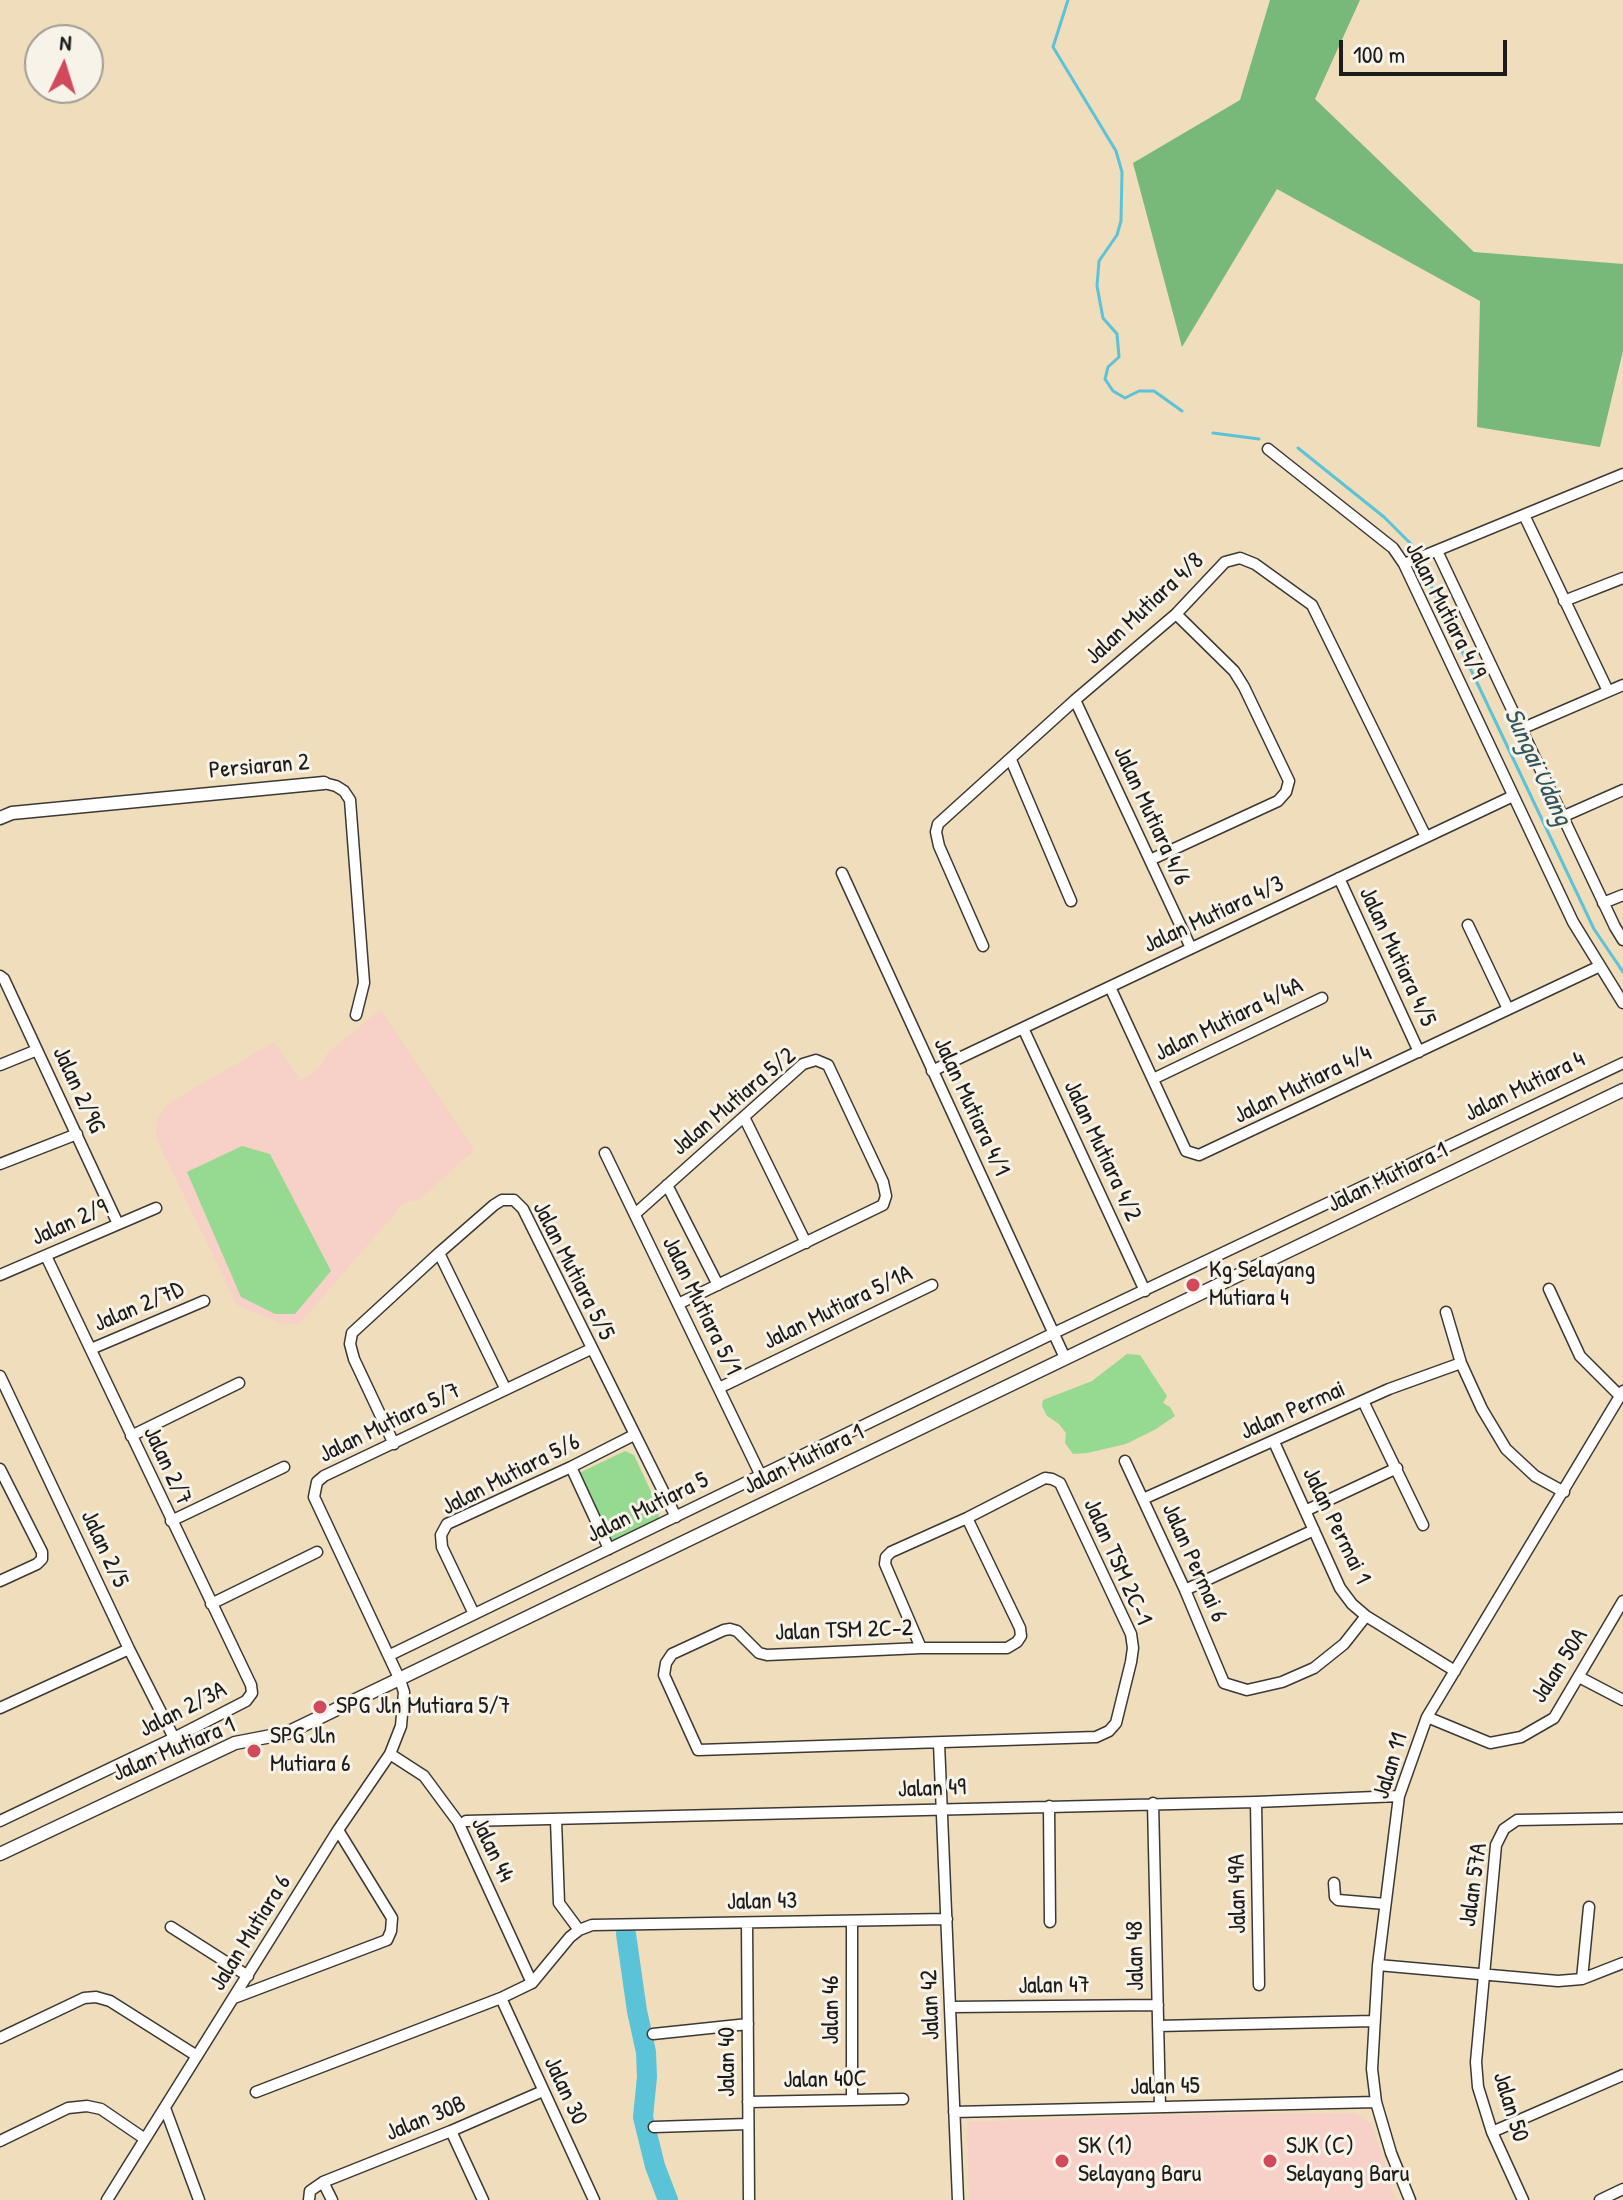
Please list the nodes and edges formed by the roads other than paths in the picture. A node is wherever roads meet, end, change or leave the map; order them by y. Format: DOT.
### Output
graph roads {
  1 [pos="1268,449"];
  2 [pos="1623,474"];
  3 [pos="1524,515"];
  4 [pos="1437,551"];
  5 [pos="1404,564"];
  6 [pos="1623,578"];
  7 [pos="1564,601"];
  8 [pos="1176,614"];
  9 [pos="1623,685"];
  10 [pos="1608,691"];
  11 [pos="1075,700"];
  12 [pos="1521,729"];
  13 [pos="1011,760"];
  14 [pos="324,783"];
  15 [pos="1623,790"];
  16 [pos="1513,796"];
  17 [pos="1562,817"];
  18 [pos="0,818"];
  19 [pos="1426,837"];
  20 [pos="1150,860"];
  21 [pos="842,873"];
  22 [pos="1339,878"];
  23 [pos="1623,895"];
  24 [pos="1071,901"];
  25 [pos="1603,903"];
  26 [pos="1468,925"];
  27 [pos="1623,940"];
  28 [pos="983,946"];
  29 [pos="1191,948"];
  30 [pos="1600,966"];
  31 [pos="0,976"];
  32 [pos="1110,987"];
  33 [pos="1322,998"];
  34 [pos="1623,1003"];
  35 [pos="1508,1009"];
  36 [pos="356,1015"];
  37 [pos="1023,1028"];
  38 [pos="37,1050"];
  39 [pos="1419,1052"];
  40 [pos="1623,1063"];
  41 [pos="0,1065"];
  42 [pos="932,1071"];
  43 [pos="1153,1079"];
  44 [pos="1623,1090"];
  45 [pos="744,1117"];
  46 [pos="77,1134"];
  47 [pos="605,1153"];
  48 [pos="0,1164"];
  49 [pos="667,1185"];
  50 [pos="156,1208"];
  51 [pos="635,1214"];
  52 [pos="118,1224"];
  53 [pos="806,1243"];
  54 [pos="439,1253"];
  55 [pos="46,1256"];
  56 [pos="0,1275"];
  57 [pos="718,1285"];
  58 [pos="932,1285"];
  59 [pos="1549,1289"];
  60 [pos="1145,1291"];
  61 [pos="204,1301"];
  62 [pos="678,1304"];
  63 [pos="1446,1312"];
  64 [pos="1054,1333"];
  65 [pos="91,1349"];
  66 [pos="591,1349"];
  67 [pos="1065,1358"];
  68 [pos="1461,1363"];
  69 [pos="0,1376"];
  70 [pos="239,1383"];
  71 [pos="505,1388"];
  72 [pos="719,1388"];
  73 [pos="1622,1394"];
  74 [pos="1363,1401"];
  75 [pos="634,1435"];
  76 [pos="131,1436"];
  77 [pos="1274,1442"];
  78 [pos="394,1444"];
  79 [pos="1125,1461"];
  80 [pos="284,1467"];
  81 [pos="571,1467"];
  82 [pos="1397,1468"];
  83 [pos="0,1469"];
  84 [pos="761,1476"];
  85 [pos="1564,1492"];
  86 [pos="1143,1499"];
  87 [pos="1305,1511"];
  88 [pos="676,1517"];
  89 [pos="967,1518"];
  90 [pos="171,1521"];
  91 [pos="1423,1525"];
  92 [pos="1314,1530"];
  93 [pos="609,1549"];
  94 [pos="317,1552"];
  95 [pos="0,1581"];
  96 [pos="1185,1590"];
  97 [pos="1623,1601"];
  98 [pos="211,1604"];
  99 [pos="474,1614"];
  100 [pos="1366,1616"];
  101 [pos="921,1648"];
  102 [pos="129,1649"];
  103 [pos="390,1655"];
  104 [pos="1455,1671"];
  105 [pos="664,1675"];
  106 [pos="1579,1677"];
  107 [pos="400,1680"];
  108 [pos="252,1693"];
  109 [pos="1623,1700"];
  110 [pos="0,1708"];
  111 [pos="1427,1717"];
  112 [pos="174,1738"];
  113 [pos="939,1743"];
  114 [pos="390,1754"];
  115 [pos="1399,1796"];
  116 [pos="1256,1802"];
  117 [pos="1153,1803"];
  118 [pos="1049,1806"];
  119 [pos="941,1809"];
  120 [pos="1623,1818"];
  121 [pos="556,1820"];
  122 [pos="0,1821"];
  123 [pos="466,1821"];
  124 [pos="338,1830"];
  125 [pos="0,1854"];
  126 [pos="1334,1883"];
  127 [pos="1385,1904"];
  128 [pos="1589,1907"];
  129 [pos="947,1919"];
  130 [pos="852,1921"];
  131 [pos="1050,1922"];
  132 [pos="747,1923"];
  133 [pos="171,1927"];
  134 [pos="579,1930"];
  135 [pos="1623,1963"];
  136 [pos="1378,1965"];
  137 [pos="1484,1974"];
  138 [pos="248,1976"];
  139 [pos="1582,1979"];
  140 [pos="532,1983"];
  141 [pos="1259,1985"];
  142 [pos="234,1998"];
  143 [pos="501,1998"];
  144 [pos="1158,2005"];
  145 [pos="951,2007"];
  146 [pos="1373,2021"];
  147 [pos="748,2024"];
  148 [pos="1158,2026"];
  149 [pos="653,2034"];
  150 [pos="0,2038"];
  151 [pos="197,2056"];
  152 [pos="1623,2075"];
  153 [pos="543,2091"];
  154 [pos="256,2092"];
  155 [pos="903,2099"];
  156 [pos="852,2100"];
  157 [pos="748,2102"];
  158 [pos="1376,2102"];
  159 [pos="1160,2107"];
  160 [pos="165,2108"];
  161 [pos="954,2112"];
  162 [pos="748,2124"];
  163 [pos="654,2127"];
  164 [pos="451,2131"];
  165 [pos="1492,2132"];
  166 [pos="145,2139"];
  167 [pos="0,2141"];
  168 [pos="323,2182"];
  169 [pos="1623,2189"];
  170 [pos="109,2197"];
  171 [pos="98,2200"];
  172 [pos="199,2200"];
  173 [pos="309,2200"];
  174 [pos="332,2200"];
  175 [pos="483,2200"];
  176 [pos="594,2200"];
  177 [pos="749,2200"];
  178 [pos="958,2200"];
  179 [pos="1410,2200"];
  180 [pos="1523,2200"];
  181 [pos="1600,2200"];
  1 -- 5 [label="street, Jalan Mutiara 4/9"];
  2 -- 3 [label="street"];
  3 -- 4 [label="street"];
  3 -- 7 [label="street"];
  4 -- 5 [label="street"];
  4 -- 12 [label="street"];
  5 -- 16 [label="street, Jalan Mutiara 4/9"];
  6 -- 7 [label="street"];
  7 -- 10 [label="street"];
  8 -- 11 [label="street, Jalan Mutiara 4/8"];
  8 -- 19 [label="street, Jalan Mutiara 4/8"];
  8 -- 20 [label="street"];
  9 -- 10 [label="street"];
  10 -- 12 [label="street"];
  11 -- 13 [label="street, Jalan Mutiara 4/8"];
  11 -- 20 [label="street, Jalan Mutiara 4/6"];
  12 -- 17 [label="street"];
  13 -- 24 [label="street"];
  13 -- 28 [label="street, Jalan Mutiara 4/8"];
  14 -- 18 [label="street, Persiaran 2"];
  14 -- 36 [label="street, Persiaran 2"];
  15 -- 17 [label="street"];
  16 -- 19 [label="street, Jalan Mutiara 4/3"];
  16 -- 30 [label="street, Jalan Mutiara 4/9"];
  17 -- 25 [label="street"];
  19 -- 22 [label="street, Jalan Mutiara 4/3"];
  20 -- 29 [label="street, Jalan Mutiara 4/6"];
  21 -- 42 [label="street, Jalan Mutiara 4/1"];
  22 -- 29 [label="street, Jalan Mutiara 4/3"];
  22 -- 39 [label="street, Jalan Mutiara 4/5"];
  23 -- 25 [label="street"];
  25 -- 27 [label="street"];
  26 -- 35 [label="street"];
  29 -- 32 [label="street, Jalan Mutiara 4/3"];
  30 -- 34 [label="street, Jalan Mutiara 4/9"];
  30 -- 35 [label="street, Jalan Mutiara 4/4"];
  31 -- 38 [label="street, Jalan 2/9G"];
  32 -- 37 [label="street, Jalan Mutiara 4/3"];
  32 -- 43 [label="street, Jalan Mutiara 4/4"];
  33 -- 43 [label="street, Jalan Mutiara 4/4A"];
  35 -- 39 [label="street, Jalan Mutiara 4/4"];
  37 -- 42 [label="street, Jalan Mutiara 4/3"];
  37 -- 60 [label="street, Jalan Mutiara 4/2"];
  38 -- 41 [label="street"];
  38 -- 46 [label="street, Jalan 2/9G"];
  39 -- 43 [label="street, Jalan Mutiara 4/4"];
  40 -- 60 [label="street, Jalan Mutiara 4"];
  42 -- 64 [label="street, Jalan Mutiara 4/1"];
  44 -- 67 [label="street, Jalan Mutiara 1"];
  45 -- 49 [label="street, Jalan Mutiara 5/2"];
  45 -- 53 [label="street"];
  45 -- 53 [label="street, Jalan Mutiara 5/2"];
  46 -- 48 [label="street"];
  46 -- 52 [label="street, Jalan 2/9G"];
  47 -- 51 [label="street, Jalan Mutiara 5/1"];
  49 -- 51 [label="street, Jalan Mutiara 5/2"];
  49 -- 57 [label="street"];
  50 -- 52 [label="street, Jalan 2/9"];
  51 -- 62 [label="street, Jalan Mutiara 5/1"];
  52 -- 55 [label="street, Jalan 2/9"];
  53 -- 57 [label="street, Jalan Mutiara 5/2"];
  54 -- 66 [label="street, Jalan Mutiara 5/5"];
  54 -- 71 [label="street"];
  54 -- 78 [label="street, Jalan Mutiara 5/5"];
  55 -- 56 [label="street, Jalan 2/9"];
  55 -- 65 [label="street, Jalan 2/7"];
  57 -- 62 [label="street, Jalan Mutiara 5/2"];
  58 -- 72 [label="street, Jalan Mutiara 5/1A"];
  59 -- 73 [label="street"];
  60 -- 64 [label="street, Jalan Mutiara 4"];
  61 -- 65 [label="street, Jalan 2/7D"];
  62 -- 72 [label="street, Jalan Mutiara 5/1"];
  63 -- 68 [label="street"];
  64 -- 67 [label="street, Jalan Mutiara 4/1"];
  64 -- 84 [label="street, Jalan Mutiara 5"];
  65 -- 76 [label="street, Jalan 2/7"];
  66 -- 71 [label="street, Jalan Mutiara 5/7"];
  66 -- 75 [label="street, Jalan Mutiara 5/5"];
  67 -- 107 [label="street, Jalan Mutiara 1"];
  68 -- 74 [label="street, Jalan Permai"];
  68 -- 85 [label="street"];
  69 -- 102 [label="street, Jalan 2/5"];
  70 -- 76 [label="street"];
  71 -- 78 [label="street, Jalan Mutiara 5/7"];
  72 -- 84 [label="street, Jalan Mutiara 5/1"];
  73 -- 85 [label="street, Jalan 11"];
  74 -- 77 [label="street, Jalan Permai"];
  74 -- 82 [label="street"];
  75 -- 81 [label="street, Jalan Mutiara 5/6"];
  75 -- 88 [label="street, Jalan Mutiara 5/5"];
  76 -- 90 [label="street, Jalan 2/7"];
  77 -- 86 [label="street, Jalan Permai"];
  77 -- 87 [label="street, Jalan Permai 1"];
  78 -- 103 [label="street, Jalan Mutiara 5/7"];
  79 -- 86 [label="street, Jalan Permai 6"];
  80 -- 90 [label="street"];
  81 -- 93 [label="street"];
  81 -- 99 [label="street, Jalan Mutiara 5/6"];
  82 -- 87 [label="street"];
  82 -- 91 [label="street"];
  83 -- 95 [label="street"];
  84 -- 88 [label="street, Jalan Mutiara 5"];
  85 -- 104 [label="street, Jalan 11"];
  86 -- 96 [label="street, Jalan Permai 6"];
  87 -- 92 [label="street, Jalan Permai 1"];
  88 -- 93 [label="street, Jalan Mutiara 5"];
  89 -- 101 [label="street, Jalan TSM 2C-1"];
  89 -- 101 [label="street, Jalan TSM 2C-2"];
  89 -- 113 [label="street, Jalan TSM 2C-1"];
  90 -- 98 [label="street, Jalan 2/7"];
  92 -- 96 [label="street"];
  92 -- 100 [label="street, Jalan Permai 1"];
  93 -- 99 [label="street, Jalan Mutiara 5"];
  94 -- 98 [label="street"];
  96 -- 100 [label="street, Jalan Permai 6"];
  97 -- 106 [label="street, Jalan 50A"];
  98 -- 108 [label="street, Jalan 2/7"];
  99 -- 103 [label="street, Jalan Mutiara 5"];
  100 -- 104 [label="street, Jalan Permai 1"];
  101 -- 105 [label="street, Jalan TSM 2C-2"];
  102 -- 110 [label="street"];
  102 -- 112 [label="street, Jalan 2/5"];
  103 -- 107 [label="street, Jalan Mutiara 5/7"];
  104 -- 111 [label="street, Jalan 11"];
  105 -- 113 [label="street, Jalan TSM 2C-1"];
  106 -- 109 [label="street"];
  106 -- 111 [label="street, Jalan 50A"];
  107 -- 114 [label="street, Jalan Mutiara 6"];
  107 -- 125 [label="street, Jalan Mutiara 1"];
  108 -- 112 [label="street, Jalan 2/3A"];
  111 -- 115 [label="street, Jalan 11"];
  112 -- 122 [label="street, Jalan 2/3A"];
  113 -- 119 [label="street"];
  114 -- 124 [label="street, Jalan Mutiara 6"];
  114 -- 140 [label="street, Jalan 44"];
  115 -- 116 [label="street, Jalan 49"];
  115 -- 127 [label="street, Jalan 11"];
  116 -- 117 [label="street, Jalan 49"];
  116 -- 141 [label="street, Jalan 49A"];
  117 -- 118 [label="street, Jalan 49"];
  117 -- 144 [label="street, Jalan 48"];
  118 -- 119 [label="street, Jalan 49"];
  118 -- 131 [label="street"];
  119 -- 121 [label="street, Jalan 49"];
  119 -- 129 [label="street, Jalan 42"];
  120 -- 137 [label="street, Jalan 57A"];
  121 -- 123 [label="street, Jalan 49"];
  121 -- 134 [label="street"];
  124 -- 138 [label="street, Jalan Mutiara 6"];
  124 -- 142 [label="street"];
  126 -- 127 [label="street"];
  127 -- 136 [label="street, Jalan 11"];
  128 -- 139 [label="street"];
  129 -- 130 [label="street, Jalan 43"];
  129 -- 145 [label="street, Jalan 42"];
  130 -- 132 [label="street, Jalan 43"];
  130 -- 156 [label="street, Jalan 46"];
  132 -- 134 [label="street, Jalan 43"];
  132 -- 147 [label="street, Jalan 40"];
  133 -- 138 [label="street"];
  134 -- 140 [label="street"];
  135 -- 139 [label="street"];
  136 -- 137 [label="street"];
  136 -- 146 [label="street, Jalan 11"];
  137 -- 139 [label="street"];
  137 -- 165 [label="street, Jalan 50"];
  138 -- 142 [label="street, Jalan Mutiara 6"];
  140 -- 143 [label="street"];
  142 -- 151 [label="street, Jalan Mutiara 6"];
  143 -- 153 [label="street, Jalan 30"];
  143 -- 154 [label="street"];
  144 -- 145 [label="street, Jalan 47"];
  144 -- 148 [label="street, Jalan 48"];
  145 -- 161 [label="street, Jalan 42"];
  146 -- 148 [label="street"];
  146 -- 158 [label="street, Jalan 11"];
  147 -- 149 [label="street"];
  147 -- 157 [label="street, Jalan 40"];
  148 -- 159 [label="street, Jalan 48"];
  150 -- 151 [label="street"];
  151 -- 160 [label="street, Jalan Mutiara 6"];
  152 -- 165 [label="street"];
  153 -- 164 [label="street, Jalan 30B"];
  153 -- 176 [label="street, Jalan 30"];
  155 -- 156 [label="street, Jalan 40C"];
  156 -- 157 [label="street, Jalan 40C"];
  157 -- 162 [label="street, Jalan 40"];
  158 -- 159 [label="street, Jalan 45"];
  158 -- 179 [label="street, Jalan 11"];
  159 -- 161 [label="street, Jalan 45"];
  160 -- 166 [label="street, Jalan Mutiara 6"];
  160 -- 172 [label="street"];
  161 -- 178 [label="street, Jalan 42"];
  162 -- 163 [label="street"];
  162 -- 177 [label="street, Jalan 40"];
  164 -- 168 [label="street, Jalan 30B"];
  164 -- 175 [label="street"];
  165 -- 180 [label="street, Jalan 50"];
  166 -- 167 [label="street"];
  166 -- 170 [label="street, Jalan Mutiara 6"];
  168 -- 173 [label="street"];
  168 -- 174 [label="street"];
  169 -- 181 [label="street"];
  170 -- 171 [label="street"];
}
